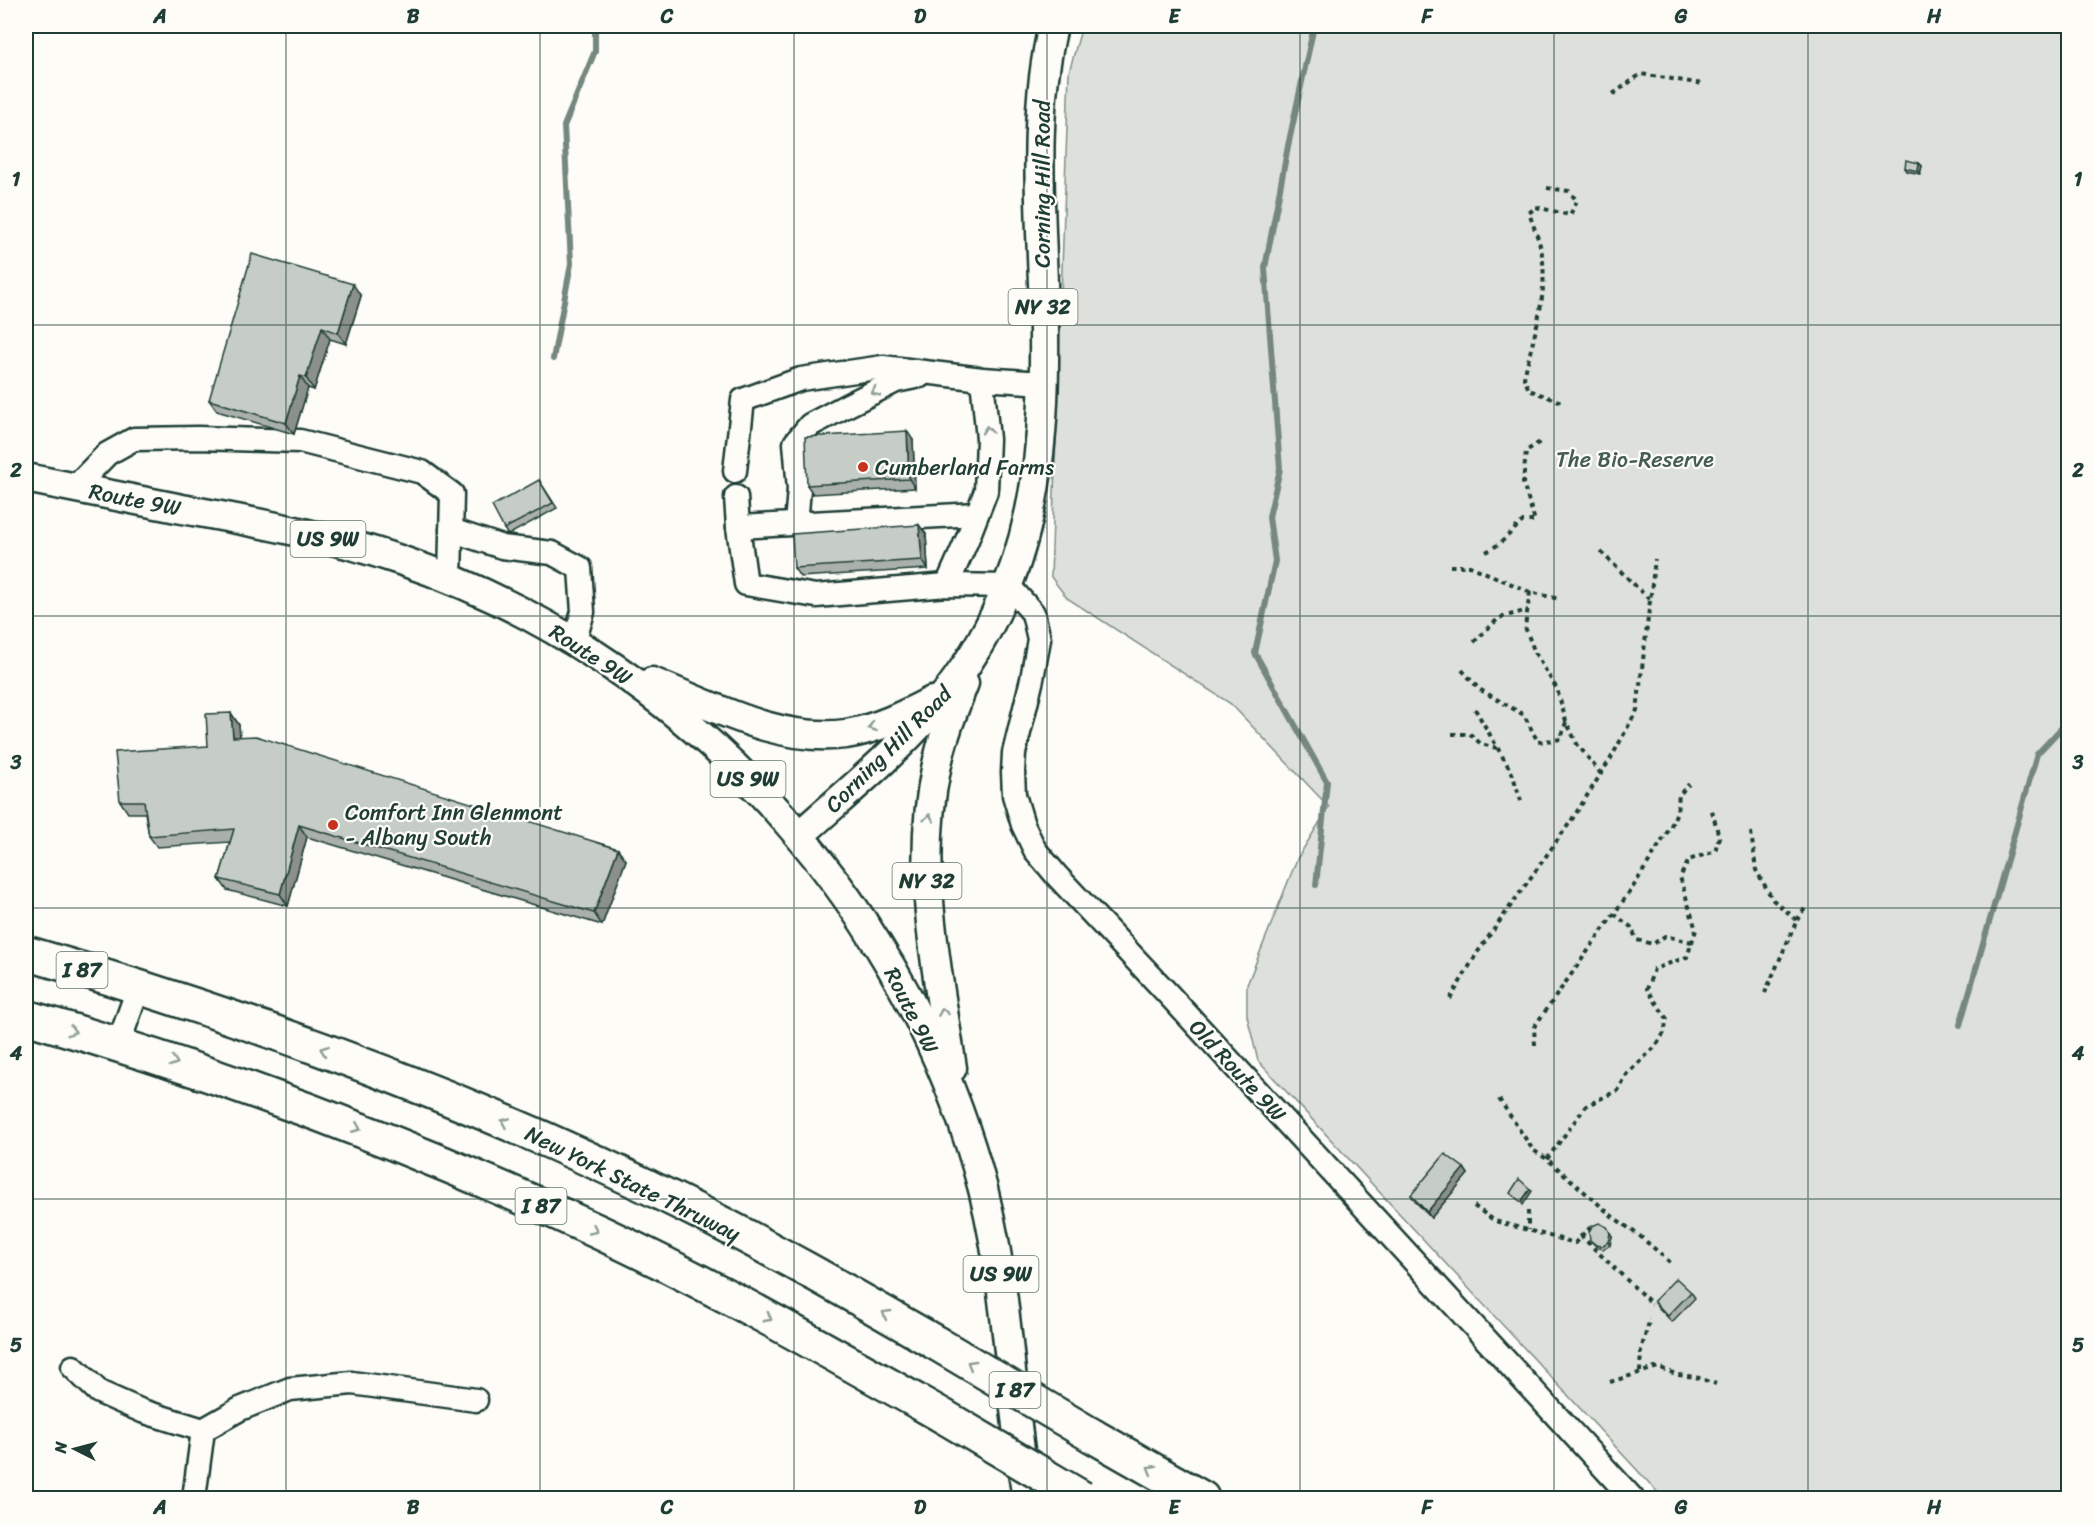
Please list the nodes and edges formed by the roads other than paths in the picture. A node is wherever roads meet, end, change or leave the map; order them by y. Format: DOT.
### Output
graph roads {
  1 [pos="1053,26"];
  2 [pos="930,373"];
  3 [pos="982,380"];
  4 [pos="1043,383"];
  5 [pos="735,471"];
  6 [pos="26,478"];
  7 [pos="74,488"];
  8 [pos="736,497"];
  9 [pos="977,514"];
  10 [pos="738,527"];
  11 [pos="807,529"];
  12 [pos="451,530"];
  13 [pos="450,579"];
  14 [pos="947,585"];
  15 [pos="1009,586"];
  16 [pos="574,642"];
  17 [pos="973,656"];
  18 [pos="608,664"];
  19 [pos="945,694"];
  20 [pos="800,835"];
  21 [pos="26,953"];
  22 [pos="139,986"];
  23 [pos="26,1017"];
  24 [pos="118,1044"];
  25 [pos="958,1111"];
  26 [pos="73,1367"];
  27 [pos="476,1400"];
  28 [pos="203,1430"];
  29 [pos="1017,1441"];
  30 [pos="194,1498"];
  31 [pos="1015,1498"];
  32 [pos="1027,1498"];
  33 [pos="1082,1498"];
  34 [pos="1202,1498"];
  35 [pos="1632,1498"];
  1 -- 4 [label="main road, Corning Hill Road / NY 32"];
  2 -- 3 [label="street"];
  2 -- 5 [label="street"];
  2 -- 11 [label="street, one-way"];
  3 -- 4 [label="street"];
  9 -- 3 [label="street, one-way"];
  4 -- 15 [label="main road, Corning Hill Road / NY 32"];
  6 -- 7 [label="main road, Route 9W / US 9W"];
  7 -- 12 [label="street"];
  7 -- 13 [label="main road, Route 9W / US 9W"];
  8 -- 10 [label="street"];
  9 -- 11 [label="street"];
  9 -- 14 [label="street"];
  10 -- 11 [label="street"];
  10 -- 14 [label="street"];
  12 -- 13 [label="street"];
  12 -- 16 [label="street"];
  13 -- 16 [label="main road, Route 9W / US 9W"];
  14 -- 15 [label="street"];
  15 -- 17 [label="main road, Corning Hill Road / NY 32"];
  15 -- 35 [label="street, Old Route 9W"];
  16 -- 18 [label="main road, Route 9W / US 9W"];
  17 -- 19 [label="main road, Corning Hill Road / NY 32"];
  25 -- 17 [label="main road, NY 32, one-way"];
  19 -- 18 [label="main road, one-way"];
  18 -- 20 [label="main road, Route 9W / US 9W"];
  19 -- 20 [label="main road, Corning Hill Road / NY 32"];
  20 -- 25 [label="main road, Route 9W / US 9W"];
  21 -- 22 [label="highway, New York State Thruway / I 87"];
  22 -- 24 [label="street"];
  34 -- 22 [label="highway, New York State Thruway / I 87, one-way, bridge"];
  23 -- 24 [label="highway, I 87, one-way"];
  24 -- 33 [label="highway, I 87, one-way, bridge"];
  25 -- 29 [label="main road, US 9W"];
  26 -- 28 [label="street"];
  27 -- 28 [label="street"];
  28 -- 30 [label="street"];
  29 -- 31 [label="main road, US 9W"];
  29 -- 32 [label="main road, US 9W"];
}
